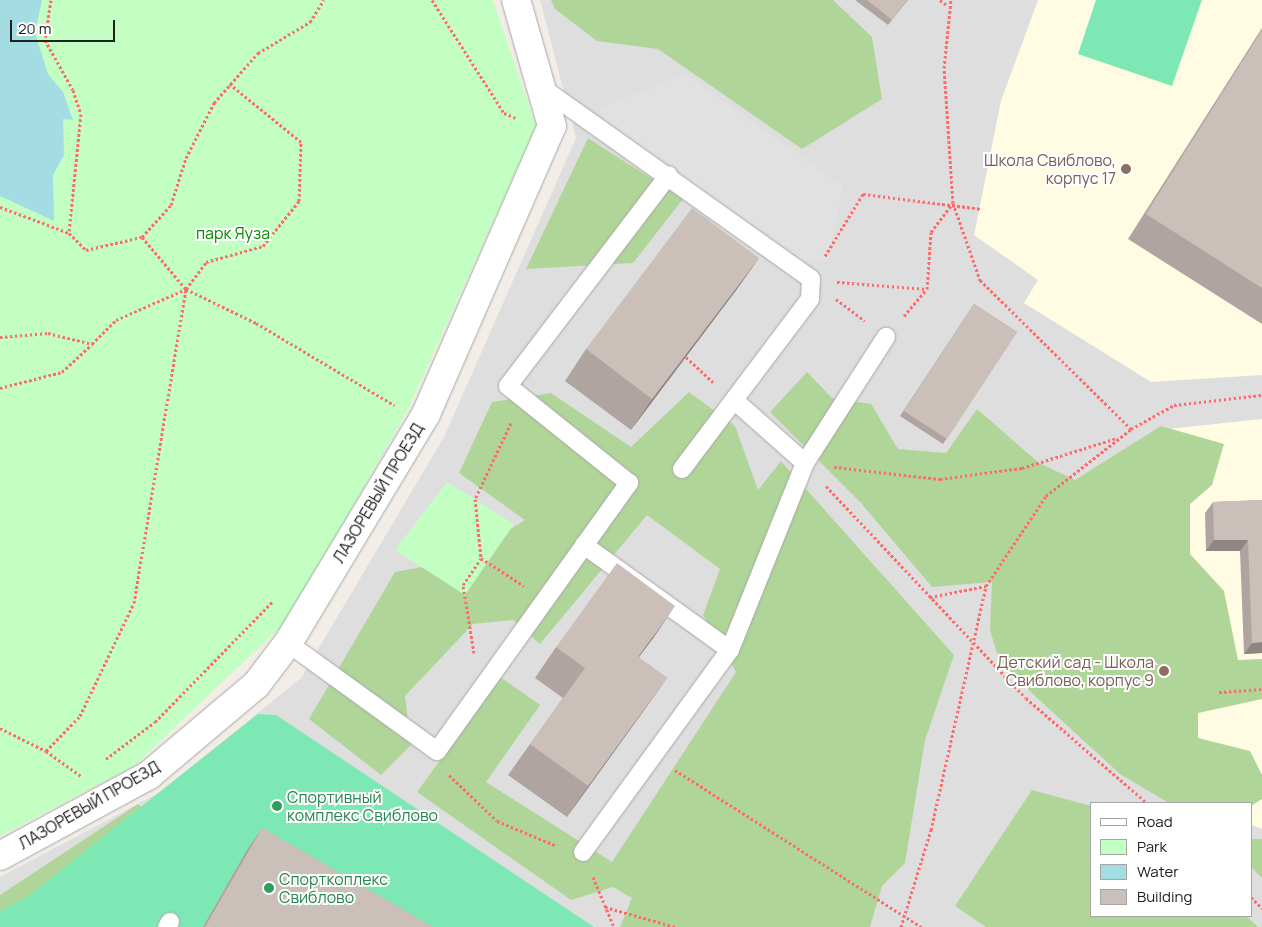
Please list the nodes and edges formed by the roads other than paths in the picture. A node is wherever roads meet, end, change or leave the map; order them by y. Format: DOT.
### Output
graph roads {
  1 [pos="516,0"];
  2 [pos="541,87"];
  3 [pos="669,174"];
  4 [pos="886,337"];
  5 [pos="734,400"];
  6 [pos="805,463"];
  7 [pos="682,469"];
  8 [pos="584,545"];
  9 [pos="288,643"];
  10 [pos="730,650"];
  11 [pos="583,852"];
  12 [pos="0,856"];
  1 -- 2 [label="street, ЛАЗОРЕВЫЙ ПРОЕЗД"];
  2 -- 3 [label="lane"];
  2 -- 9 [label="street, ЛАЗОРЕВЫЙ ПРОЕЗД"];
  3 -- 5 [label="lane"];
  3 -- 8 [label="lane"];
  4 -- 6 [label="lane"];
  5 -- 6 [label="lane"];
  5 -- 7 [label="lane"];
  6 -- 10 [label="lane"];
  8 -- 9 [label="lane"];
  8 -- 10 [label="lane"];
  9 -- 12 [label="street, ЛАЗОРЕВЫЙ ПРОЕЗД"];
  10 -- 11 [label="lane"];
}
